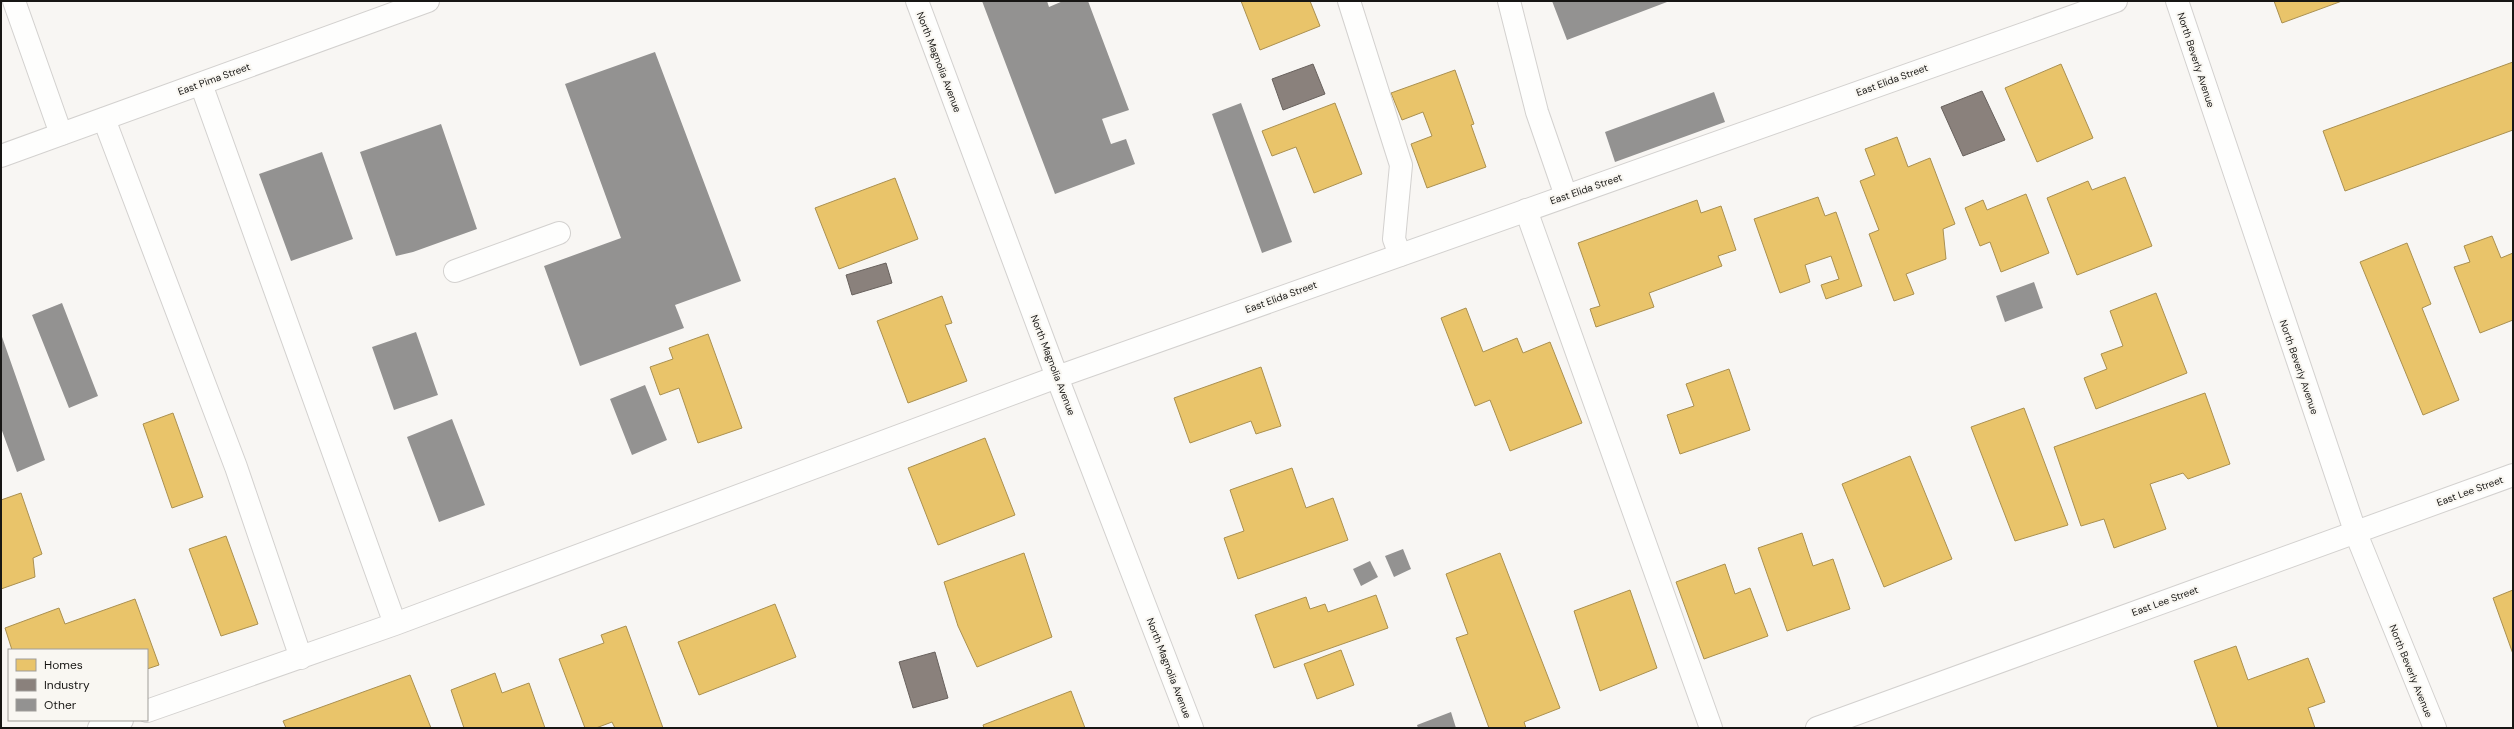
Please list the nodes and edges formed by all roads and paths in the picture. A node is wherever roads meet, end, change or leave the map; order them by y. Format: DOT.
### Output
graph roads {
  1 [pos="14,1"];
  2 [pos="428,1"];
  3 [pos="917,1"];
  4 [pos="1349,1"];
  5 [pos="1509,1"];
  6 [pos="2116,1"];
  7 [pos="2177,1"];
  8 [pos="201,84"];
  9 [pos="104,119"];
  10 [pos="61,134"];
  11 [pos="1,156"];
  12 [pos="1566,196"];
  13 [pos="1526,210"];
  14 [pos="559,233"];
  15 [pos="1400,255"];
  16 [pos="455,271"];
  17 [pos="1057,377"];
  18 [pos="2513,475"];
  19 [pos="2355,531"];
  20 [pos="395,624"];
  21 [pos="301,658"];
  22 [pos="148,712"];
  23 [pos="119,721"];
  24 [pos="99,728"];
  25 [pos="1192,728"];
  26 [pos="1711,728"];
  27 [pos="1817,728"];
  28 [pos="2435,728"];
  1 -- 10 [label="street"];
  2 -- 8 [label="street, East Pima Street"];
  3 -- 17 [label="street, North Magnolia Avenue"];
  4 -- 15 [label="street"];
  5 -- 12 [label="street"];
  6 -- 12 [label="street, East Elida Street"];
  7 -- 19 [label="street, North Beverly Avenue"];
  8 -- 9 [label="street, East Pima Street"];
  8 -- 20 [label="street"];
  9 -- 10 [label="street, East Pima Street"];
  9 -- 21 [label="street"];
  10 -- 11 [label="street, East Pima Street"];
  12 -- 13 [label="street, East Elida Street"];
  13 -- 15 [label="street, East Elida Street"];
  13 -- 26 [label="street"];
  14 -- 16 [label="street"];
  15 -- 17 [label="street, East Elida Street"];
  17 -- 20 [label="street, East Elida Street"];
  17 -- 25 [label="street, North Magnolia Avenue"];
  18 -- 19 [label="street, East Lee Street"];
  19 -- 27 [label="street, East Lee Street"];
  19 -- 28 [label="street, North Beverly Avenue"];
  20 -- 21 [label="street, East Elida Street"];
  21 -- 22 [label="street, East Elida Street"];
  23 -- 24 [label="street"];
}
